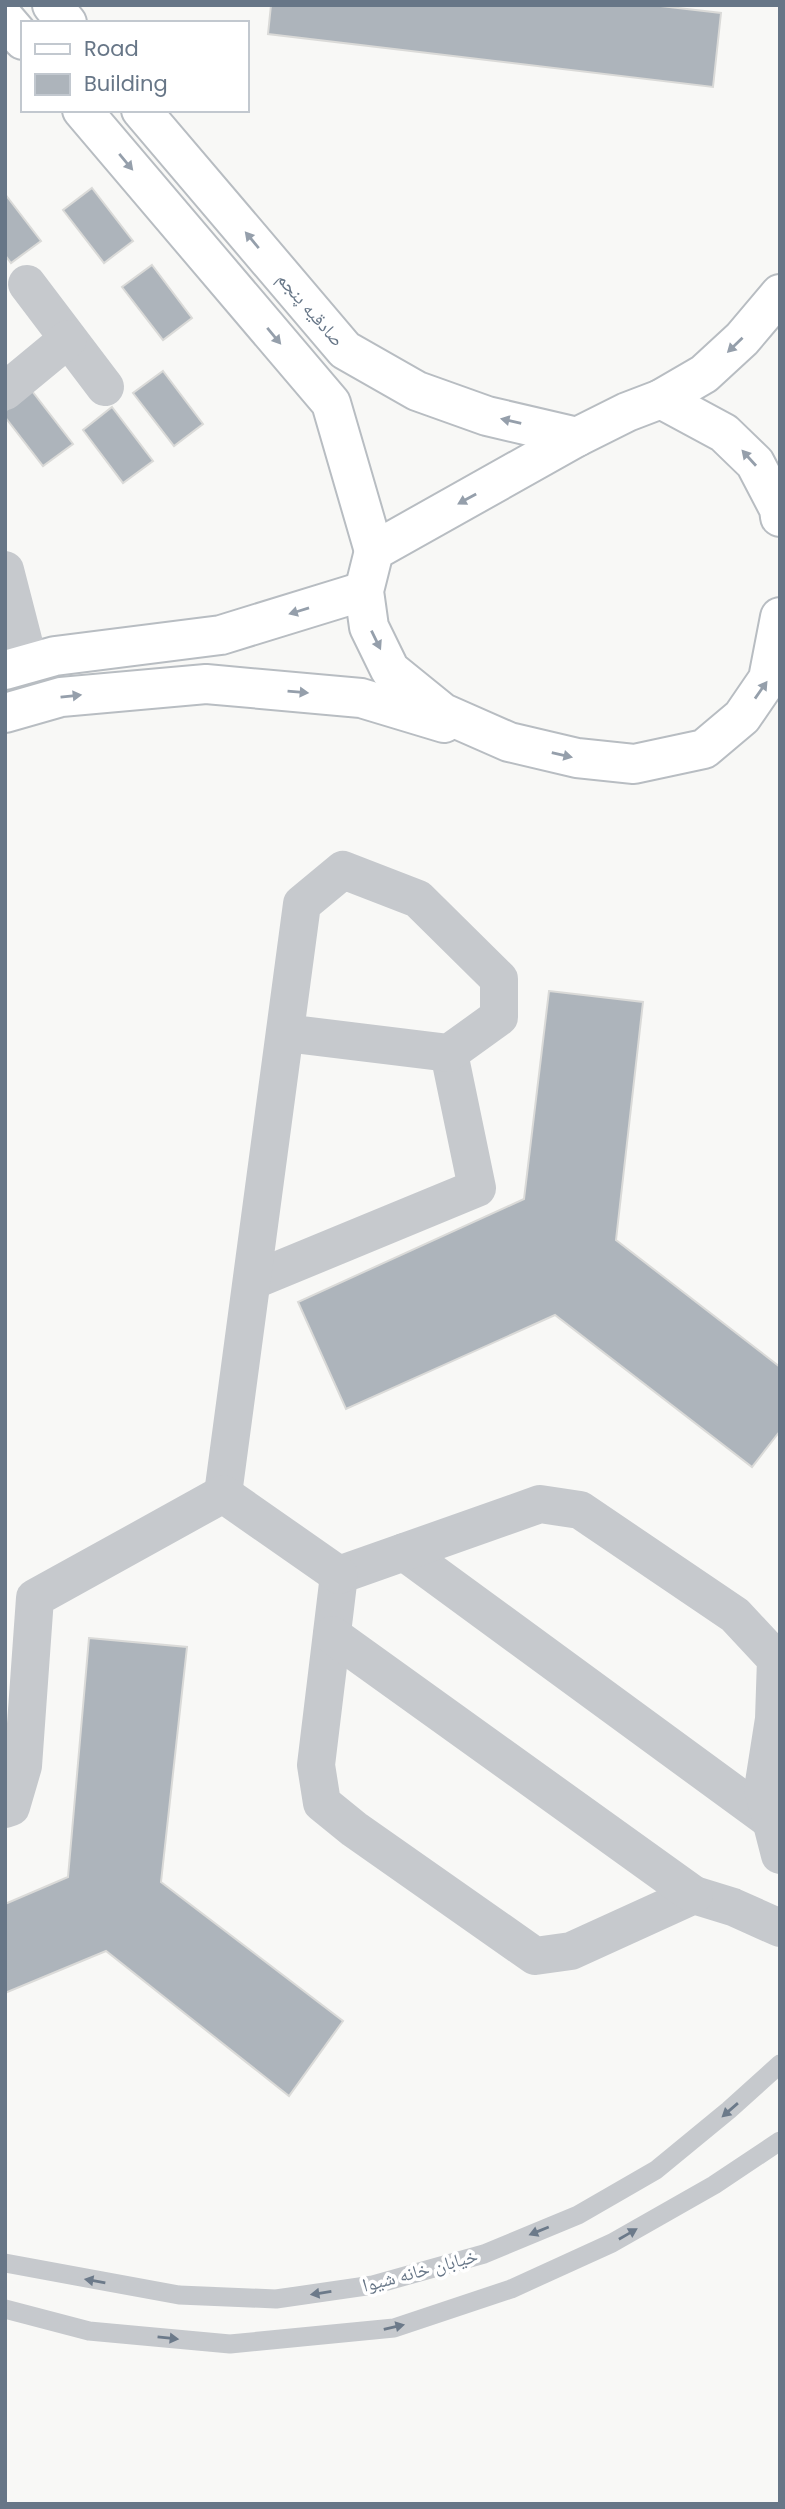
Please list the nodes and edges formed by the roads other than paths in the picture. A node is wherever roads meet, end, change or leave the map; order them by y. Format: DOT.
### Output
graph roads {
  1 [pos="52,5"];
  2 [pos="5,19"];
  3 [pos="65,21"];
  4 [pos="21,38"];
  5 [pos="84,112"];
  6 [pos="143,112"];
  7 [pos="27,284"];
  8 [pos="780,294"];
  9 [pos="68,339"];
  10 [pos="345,350"];
  11 [pos="312,381"];
  12 [pos="105,387"];
  13 [pos="5,391"];
  14 [pos="661,399"];
  15 [pos="577,437"];
  16 [pos="779,509"];
  17 [pos="374,551"];
  18 [pos="5,570"];
  19 [pos="364,591"];
  20 [pos="780,617"];
  21 [pos="198,639"];
  22 [pos="17,666"];
  23 [pos="206,684"];
  24 [pos="5,713"];
  25 [pos="509,742"];
  26 [pos="285,1032"];
  27 [pos="449,1053"];
  28 [pos="252,1281"];
  29 [pos="223,1493"];
  30 [pos="404,1552"];
  31 [pos="339,1575"];
  32 [pos="332,1635"];
  33 [pos="5,1809"];
  34 [pos="775,1837"];
  35 [pos="694,1895"];
  36 [pos="780,1928"];
  37 [pos="780,2064"];
  38 [pos="780,2141"];
  39 [pos="5,2263"];
  40 [pos="5,2309"];
  1 -- 3 [label="street"];
  2 -- 4 [label="street"];
  5 -- 11 [label="street, one-way"];
  10 -- 6 [label="street, صادقیه پنجم, one-way"];
  7 -- 9 [label="street"];
  8 -- 14 [label="street, one-way"];
  9 -- 12 [label="street"];
  9 -- 13 [label="street"];
  10 -- 11 [label="street"];
  15 -- 10 [label="street, صادقیه پنجم, one-way"];
  11 -- 17 [label="street"];
  14 -- 15 [label="street"];
  16 -- 14 [label="street, one-way"];
  15 -- 17 [label="street, one-way"];
  17 -- 19 [label="street"];
  18 -- 22 [label="street"];
  19 -- 21 [label="street, one-way"];
  19 -- 25 [label="street, one-way"];
  25 -- 20 [label="street, one-way"];
  21 -- 22 [label="street"];
  21 -- 23 [label="street"];
  24 -- 23 [label="street, one-way"];
  23 -- 25 [label="street, one-way"];
  26 -- 27 [label="street"];
  26 -- 27 [label="street"];
  26 -- 28 [label="street"];
  27 -- 28 [label="street"];
  28 -- 29 [label="street"];
  29 -- 31 [label="street"];
  29 -- 33 [label="street"];
  30 -- 31 [label="street"];
  30 -- 34 [label="street"];
  30 -- 34 [label="street"];
  31 -- 32 [label="street"];
  32 -- 35 [label="street"];
  32 -- 35 [label="street"];
  35 -- 36 [label="street"];
  37 -- 39 [label="lane, خیابان خانه شیوا, one-way"];
  40 -- 38 [label="lane, one-way"];
}
